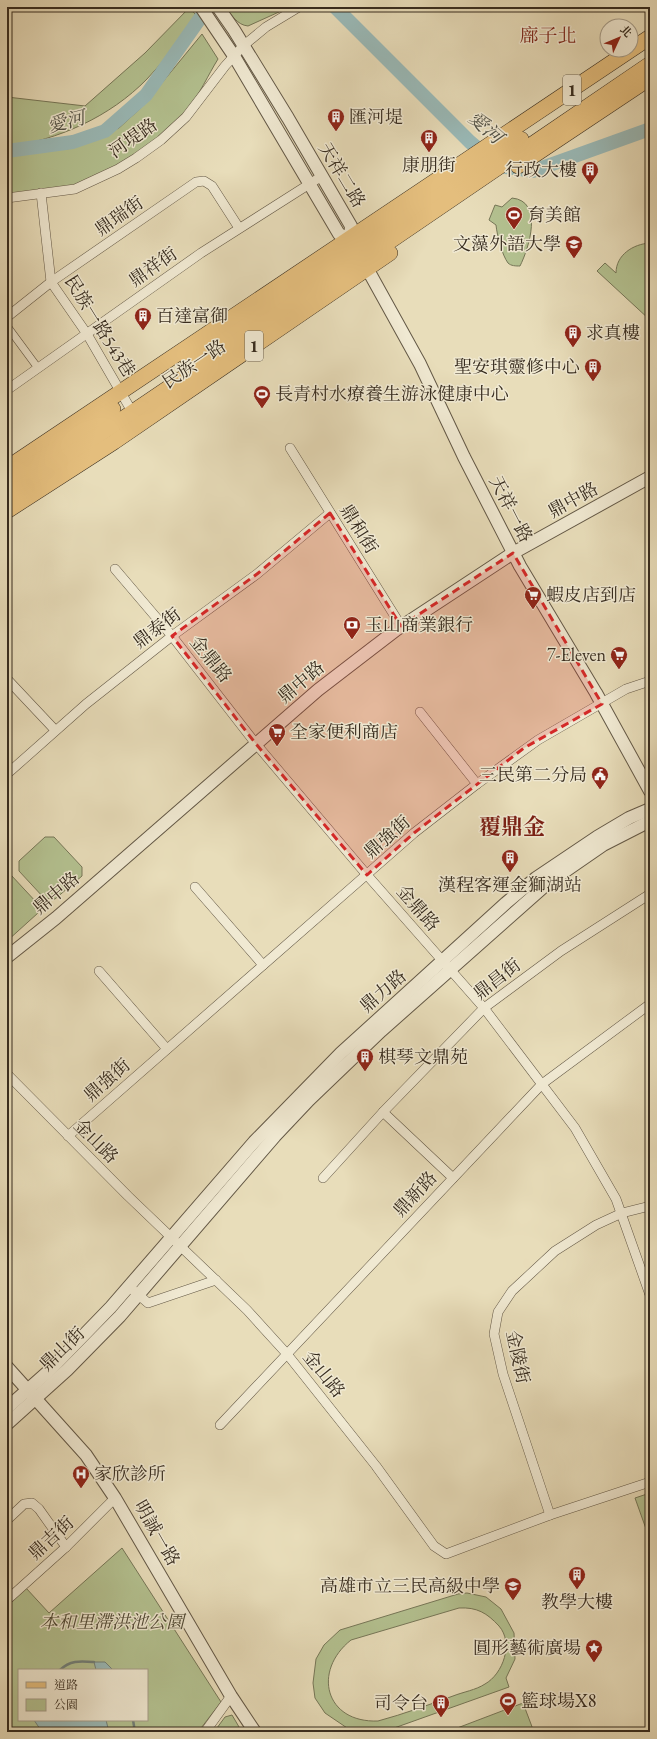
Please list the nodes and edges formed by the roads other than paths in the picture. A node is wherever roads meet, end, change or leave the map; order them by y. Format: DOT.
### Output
graph roads {
  1 [pos="201,7"];
  2 [pos="299,7"];
  3 [pos="221,11"];
  4 [pos="650,38"];
  5 [pos="243,46"];
  6 [pos="650,52"];
  7 [pos="234,56"];
  8 [pos="650,64"];
  9 [pos="650,78"];
  10 [pos="507,154"];
  11 [pos="479,169"];
  12 [pos="322,176"];
  13 [pos="310,183"];
  14 [pos="40,193"];
  15 [pos="7,198"];
  16 [pos="239,228"];
  17 [pos="359,254"];
  18 [pos="51,282"];
  19 [pos="7,317"];
  20 [pos="7,326"];
  21 [pos="87,334"];
  22 [pos="38,368"];
  23 [pos="7,390"];
  24 [pos="130,407"];
  25 [pos="290,448"];
  26 [pos="7,468"];
  27 [pos="650,477"];
  28 [pos="7,483"];
  29 [pos="7,497"];
  30 [pos="7,511"];
  31 [pos="330,513"];
  32 [pos="513,553"];
  33 [pos="115,569"];
  34 [pos="401,626"];
  35 [pos="172,636"];
  36 [pos="7,679"];
  37 [pos="650,681"];
  38 [pos="602,704"];
  39 [pos="420,712"];
  40 [pos="56,730"];
  41 [pos="256,744"];
  42 [pos="7,774"];
  43 [pos="477,784"];
  44 [pos="650,791"];
  45 [pos="650,809"];
  46 [pos="650,820"];
  47 [pos="367,875"];
  48 [pos="195,887"];
  49 [pos="650,894"];
  50 [pos="7,957"];
  51 [pos="263,965"];
  52 [pos="447,966"];
  53 [pos="99,971"];
  54 [pos="650,1004"];
  55 [pos="484,1008"];
  56 [pos="167,1049"];
  57 [pos="7,1074"];
  58 [pos="542,1084"];
  59 [pos="383,1112"];
  60 [pos="68,1136"];
  61 [pos="323,1178"];
  62 [pos="453,1178"];
  63 [pos="650,1206"];
  64 [pos="622,1213"];
  65 [pos="176,1242"];
  66 [pos="650,1275"];
  67 [pos="216,1280"];
  68 [pos="647,1285"];
  69 [pos="129,1287"];
  70 [pos="139,1295"];
  71 [pos="650,1295"];
  72 [pos="287,1354"];
  73 [pos="7,1368"];
  74 [pos="31,1395"];
  75 [pos="7,1408"];
  76 [pos="7,1424"];
  77 [pos="220,1425"];
  78 [pos="650,1482"];
  79 [pos="115,1498"];
  80 [pos="550,1515"];
  81 [pos="7,1520"];
  82 [pos="66,1546"];
  83 [pos="7,1600"];
  84 [pos="231,1696"];
  85 [pos="205,1732"];
  86 [pos="255,1732"];
  1 -- 7 [label="street, 天祥二路"];
  2 -- 5 [label="street, 河堤路"];
  3 -- 5 [label="street, 天祥二路"];
  4 -- 10 [label="main road, 1"];
  5 -- 7 [label="street, 河堤路"];
  5 -- 12 [label="street, 天祥二路"];
  6 -- 10 [label="main road, 1"];
  7 -- 13 [label="street, 天祥二路"];
  7 -- 14 [label="street, 河堤路"];
  8 -- 10 [label="main road, 1"];
  9 -- 10 [label="main road, 1"];
  10 -- 11 [label="main road, 1"];
  10 -- 11 [label="main road, 1"];
  11 -- 17 [label="main road, 民族一路 / 1"];
  11 -- 17 [label="main road, 民族一路 / 1"];
  12 -- 13 [label="street, 鼎祥街"];
  12 -- 17 [label="street, 天祥二路"];
  13 -- 16 [label="street, 鼎祥街"];
  13 -- 17 [label="street, 天祥二路"];
  14 -- 15 [label="street, 河堤路"];
  14 -- 18 [label="street, 民族一路543巷"];
  16 -- 18 [label="street, 鼎瑞街"];
  16 -- 21 [label="street, 鼎祥街"];
  17 -- 24 [label="main road, 民族一路 / 1"];
  17 -- 24 [label="main road, 民族一路 / 1"];
  17 -- 32 [label="street, 天祥一路"];
  18 -- 19 [label="street, 鼎瑞街"];
  18 -- 21 [label="street, 民族一路543巷"];
  20 -- 22 [label="street"];
  21 -- 22 [label="street, 鼎祥街"];
  21 -- 24 [label="street, 民族一路543巷"];
  22 -- 23 [label="street, 鼎祥街"];
  24 -- 26 [label="main road, 民族一路 / 1"];
  24 -- 28 [label="main road, 民族一路 / 1"];
  24 -- 29 [label="main road, 民族一路 / 1"];
  24 -- 30 [label="main road, 民族一路 / 1"];
  25 -- 31 [label="street, 鼎和街"];
  27 -- 32 [label="street, 鼎中路"];
  31 -- 34 [label="street, 鼎和街"];
  31 -- 35 [label="street, 鼎泰街"];
  32 -- 34 [label="street, 鼎中路"];
  32 -- 38 [label="street, 天祥一路"];
  33 -- 35 [label="street, 金鼎路"];
  34 -- 41 [label="street, 鼎中路"];
  35 -- 40 [label="street, 鼎泰街"];
  35 -- 41 [label="street, 金鼎路"];
  36 -- 40 [label="street"];
  37 -- 38 [label="street, 鼎強街"];
  38 -- 43 [label="street, 鼎強街"];
  38 -- 44 [label="street, 天祥一路"];
  39 -- 43 [label="street"];
  40 -- 42 [label="street, 鼎泰街"];
  41 -- 47 [label="street, 金鼎路"];
  41 -- 50 [label="street, 鼎中路"];
  43 -- 47 [label="street, 鼎強街"];
  45 -- 52 [label="street, 鼎力路"];
  46 -- 52 [label="street, 鼎力路"];
  47 -- 51 [label="street, 鼎強街"];
  47 -- 52 [label="street, 金鼎路"];
  48 -- 51 [label="street"];
  49 -- 55 [label="street, 鼎昌街"];
  51 -- 56 [label="street, 鼎強街"];
  52 -- 55 [label="street, 金鼎路"];
  52 -- 65 [label="street, 鼎力路"];
  53 -- 56 [label="street"];
  54 -- 58 [label="street, 鼎新路"];
  55 -- 58 [label="street, 金鼎路"];
  55 -- 59 [label="street, 鼎昌街"];
  56 -- 60 [label="street, 鼎強街"];
  57 -- 60 [label="street, 金山路"];
  58 -- 62 [label="street, 鼎新路"];
  58 -- 64 [label="street, 金鼎路"];
  59 -- 61 [label="street, 鼎昌街"];
  59 -- 62 [label="street"];
  60 -- 65 [label="street, 金山路"];
  62 -- 72 [label="street, 鼎新路"];
  63 -- 64 [label="street, 金陵街"];
  64 -- 68 [label="street, 金鼎路"];
  64 -- 80 [label="street, 金陵街"];
  65 -- 67 [label="street, 金山路"];
  65 -- 69 [label="street, 鼎山街"];
  65 -- 70 [label="street, 鼎山街"];
  66 -- 68 [label="street"];
  67 -- 70 [label="street"];
  67 -- 72 [label="street, 金山路"];
  68 -- 71 [label="street, 金鼎路"];
  69 -- 70 [label="street"];
  69 -- 74 [label="street, 鼎山街"];
  70 -- 74 [label="street, 鼎山街"];
  72 -- 77 [label="street, 鼎新路"];
  72 -- 80 [label="street, 金山路"];
  73 -- 74 [label="street, 明誠一路"];
  74 -- 75 [label="street, 鼎山街"];
  74 -- 76 [label="street, 鼎山街"];
  74 -- 79 [label="street, 明誠一路"];
  78 -- 80 [label="street, 金山路"];
  79 -- 82 [label="street, 鼎吉街"];
  79 -- 84 [label="street, 明誠一路"];
  81 -- 82 [label="street"];
  82 -- 83 [label="street, 鼎吉街"];
  84 -- 85 [label="street"];
  84 -- 86 [label="street, 明誠一路"];
}
